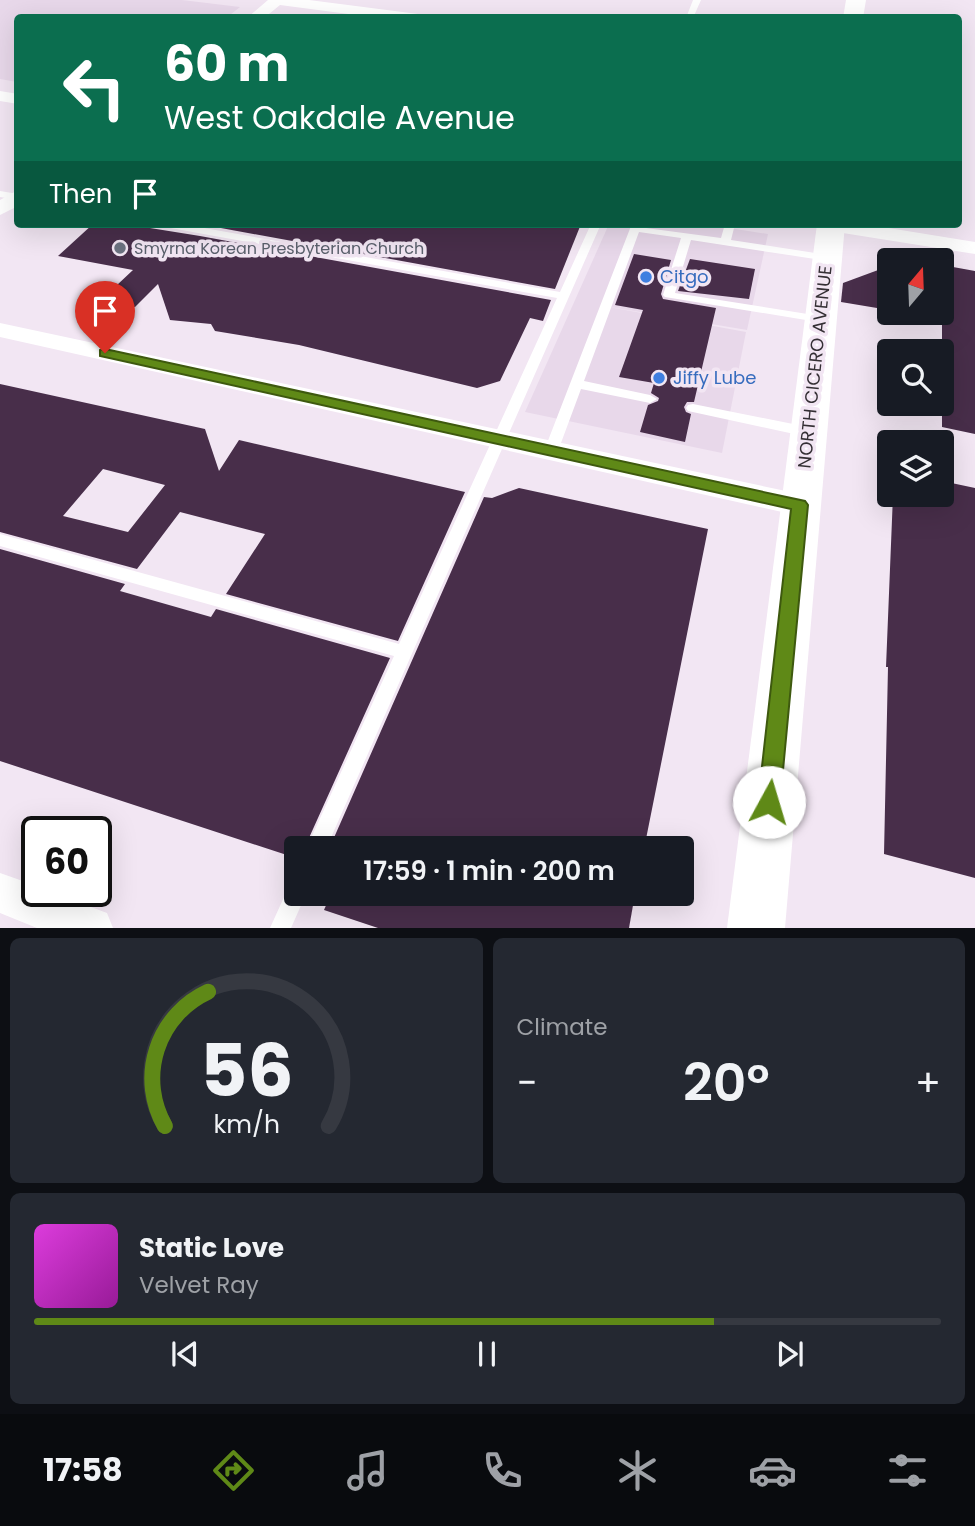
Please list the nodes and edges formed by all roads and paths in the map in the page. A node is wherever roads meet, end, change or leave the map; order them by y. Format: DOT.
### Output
graph roads {
  1 [pos="276,0"];
  2 [pos="259,14"];
  3 [pos="386,14"];
  4 [pos="187,228"];
  5 [pos="594,228"];
  6 [pos="729,228"];
  7 [pos="829,228"];
  8 [pos="854,228"];
  9 [pos="687,236"];
  10 [pos="725,242"];
  11 [pos="975,247"];
  12 [pos="828,258"];
  13 [pos="564,296"];
  14 [pos="820,320"];
  15 [pos="0,330"];
  16 [pos="576,384"];
  17 [pos="650,399"];
  18 [pos="693,408"];
  19 [pos="808,432"];
  20 [pos="499,439"];
  21 [pos="551,450"];
  22 [pos="800,505"];
  23 [pos="0,540"];
  24 [pos="404,652"];
  25 [pos="322,836"];
  26 [pos="0,893"];
  27 [pos="290,906"];
  28 [pos="92,928"];
  29 [pos="280,928"];
  30 [pos="756,928"];
  1 -- 2 [label="street"];
  1 -- 3 [label="street"];
  4 -- 13 [label="lane"];
  5 -- 13 [label="lane"];
  6 -- 10 [label="lane"];
  7 -- 12 [label="main road, NORTH CICERO AVENUE"];
  8 -- 11 [label="street"];
  9 -- 10 [label="lane"];
  9 -- 14 [label="lane"];
  9 -- 16 [label="lane"];
  10 -- 12 [label="lane"];
  12 -- 14 [label="main road, NORTH CICERO AVENUE"];
  13 -- 20 [label="lane"];
  14 -- 19 [label="main road, NORTH CICERO AVENUE"];
  15 -- 20 [label="street"];
  16 -- 17 [label="lane"];
  16 -- 21 [label="lane"];
  18 -- 19 [label="lane"];
  19 -- 22 [label="main road, NORTH CICERO AVENUE"];
  20 -- 21 [label="street"];
  20 -- 24 [label="lane"];
  21 -- 22 [label="street"];
  22 -- 30 [label="main road, NORTH CICERO AVENUE"];
  23 -- 24 [label="lane"];
  24 -- 25 [label="lane"];
  26 -- 28 [label="street"];
  27 -- 29 [label="lane"];
}
